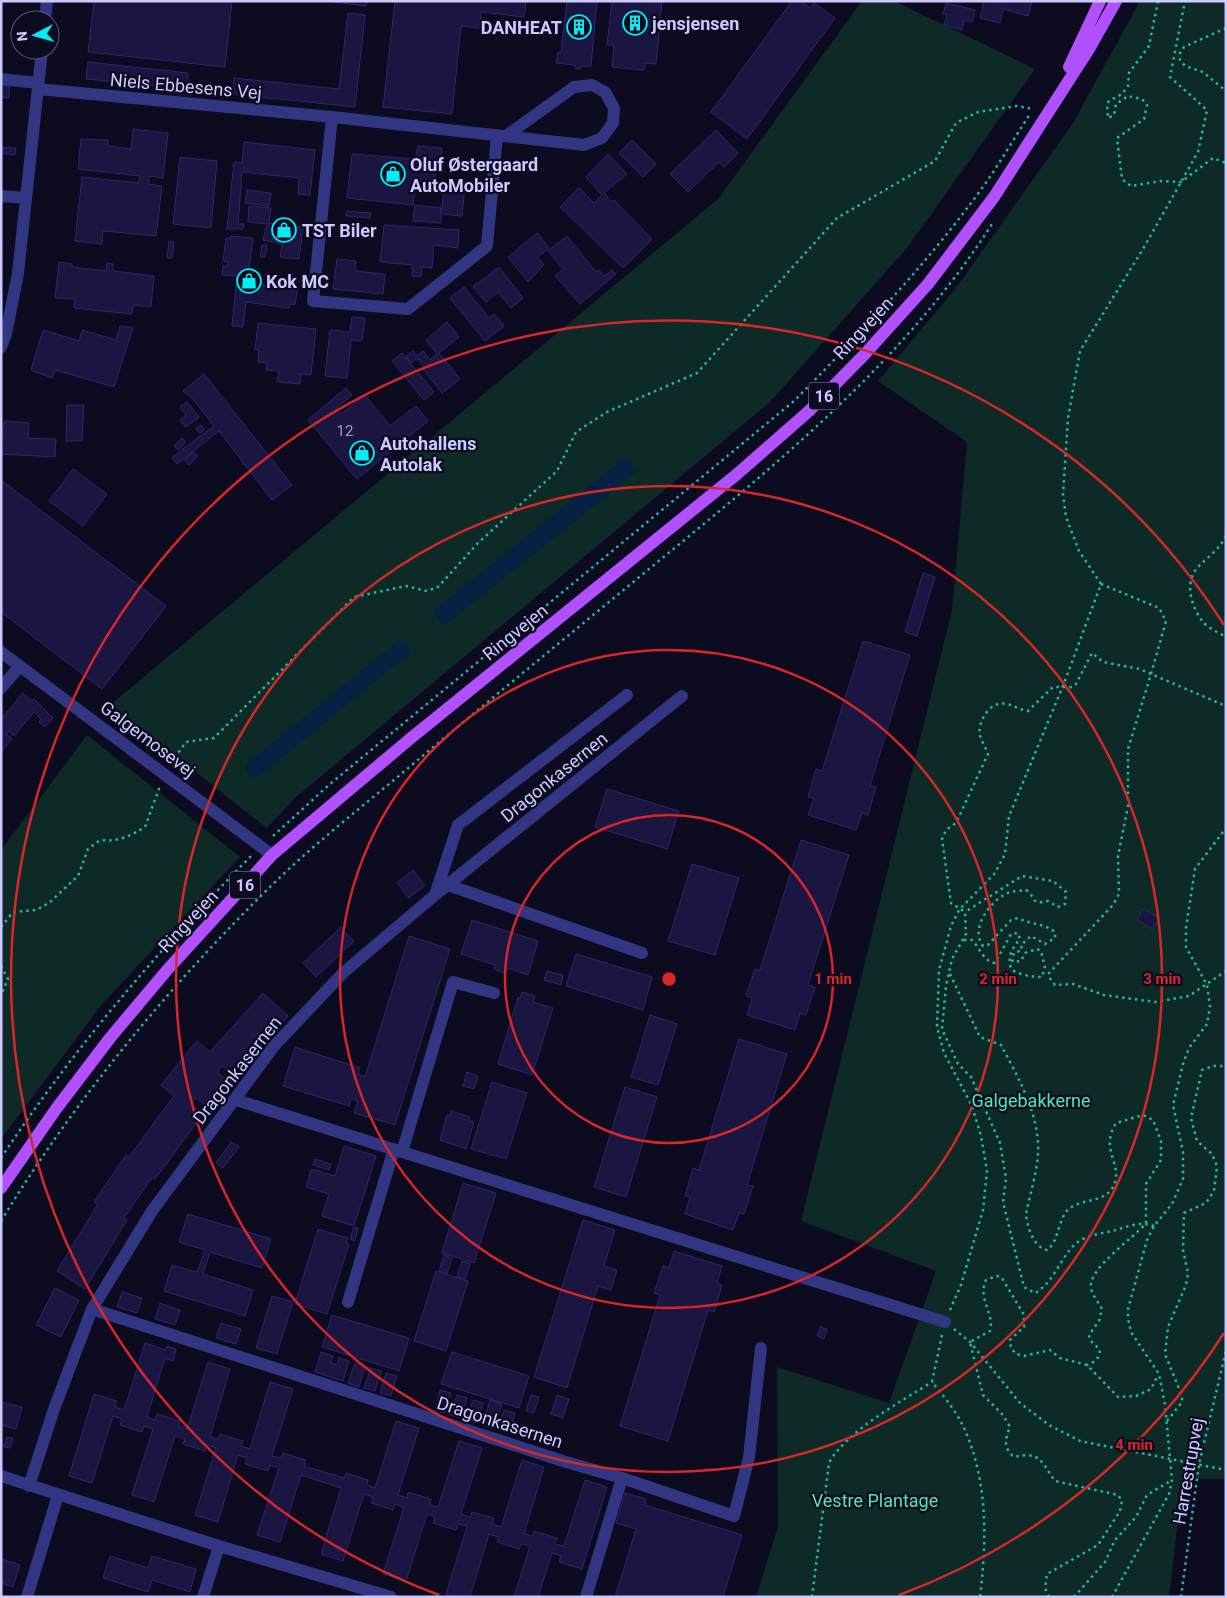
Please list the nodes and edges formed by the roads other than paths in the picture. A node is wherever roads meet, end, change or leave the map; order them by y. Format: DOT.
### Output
graph roads {
  1 [pos="1100,1"];
  2 [pos="1116,1"];
  3 [pos="41,60"];
  4 [pos="1,79"];
  5 [pos="38,86"];
  6 [pos="1051,105"];
  7 [pos="332,117"];
  8 [pos="502,136"];
  9 [pos="1,196"];
  10 [pos="26,198"];
  11 [pos="1,347"];
  12 [pos="1,652"];
  13 [pos="20,666"];
  14 [pos="1,688"];
  15 [pos="627,695"];
  16 [pos="682,696"];
  17 [pos="272,855"];
  18 [pos="448,886"];
  19 [pos="435,895"];
  20 [pos="642,953"];
  21 [pos="494,993"];
  22 [pos="236,1100"];
  23 [pos="398,1150"];
  24 [pos="1,1188"];
  25 [pos="348,1302"];
  26 [pos="92,1309"];
  27 [pos="945,1322"];
  28 [pos="761,1348"];
  29 [pos="1,1476"];
  30 [pos="622,1478"];
  31 [pos="29,1486"];
  32 [pos="58,1495"];
  33 [pos="219,1546"];
  34 [pos="362,1593"];
  35 [pos="27,1597"];
  36 [pos="203,1597"];
  37 [pos="391,1597"];
  38 [pos="586,1597"];
  1 -- 6 [label="main road, Ringvejen / 16"];
  2 -- 6 [label="main road, Ringvejen / 16"];
  3 -- 5 [label="street"];
  4 -- 5 [label="street, Niels Ebbesens Vej"];
  5 -- 7 [label="street, Niels Ebbesens Vej"];
  5 -- 10 [label="street"];
  6 -- 17 [label="main road, Ringvejen / 16"];
  7 -- 8 [label="street, Niels Ebbesens Vej"];
  7 -- 8 [label="street"];
  8 -- 8 [label="street, Niels Ebbesens Vej"];
  9 -- 10 [label="street"];
  10 -- 11 [label="street"];
  12 -- 13 [label="street, Galgemosevej"];
  13 -- 14 [label="street"];
  13 -- 17 [label="street, Galgemosevej"];
  15 -- 19 [label="street"];
  16 -- 18 [label="street, Dragonkasernen"];
  17 -- 24 [label="main road, Ringvejen / 16"];
  18 -- 19 [label="street, Dragonkasernen"];
  18 -- 20 [label="street"];
  19 -- 22 [label="street, Dragonkasernen"];
  21 -- 23 [label="street"];
  22 -- 23 [label="street"];
  22 -- 26 [label="street, Dragonkasernen"];
  23 -- 25 [label="street"];
  23 -- 27 [label="street"];
  26 -- 30 [label="street, Dragonkasernen"];
  26 -- 31 [label="street, Dragonkasernen"];
  28 -- 30 [label="street, Dragonkasernen"];
  29 -- 31 [label="street"];
  30 -- 38 [label="street"];
  31 -- 32 [label="street"];
  32 -- 33 [label="street"];
  32 -- 35 [label="street"];
  33 -- 34 [label="street"];
  33 -- 36 [label="street"];
  34 -- 37 [label="street"];
}
